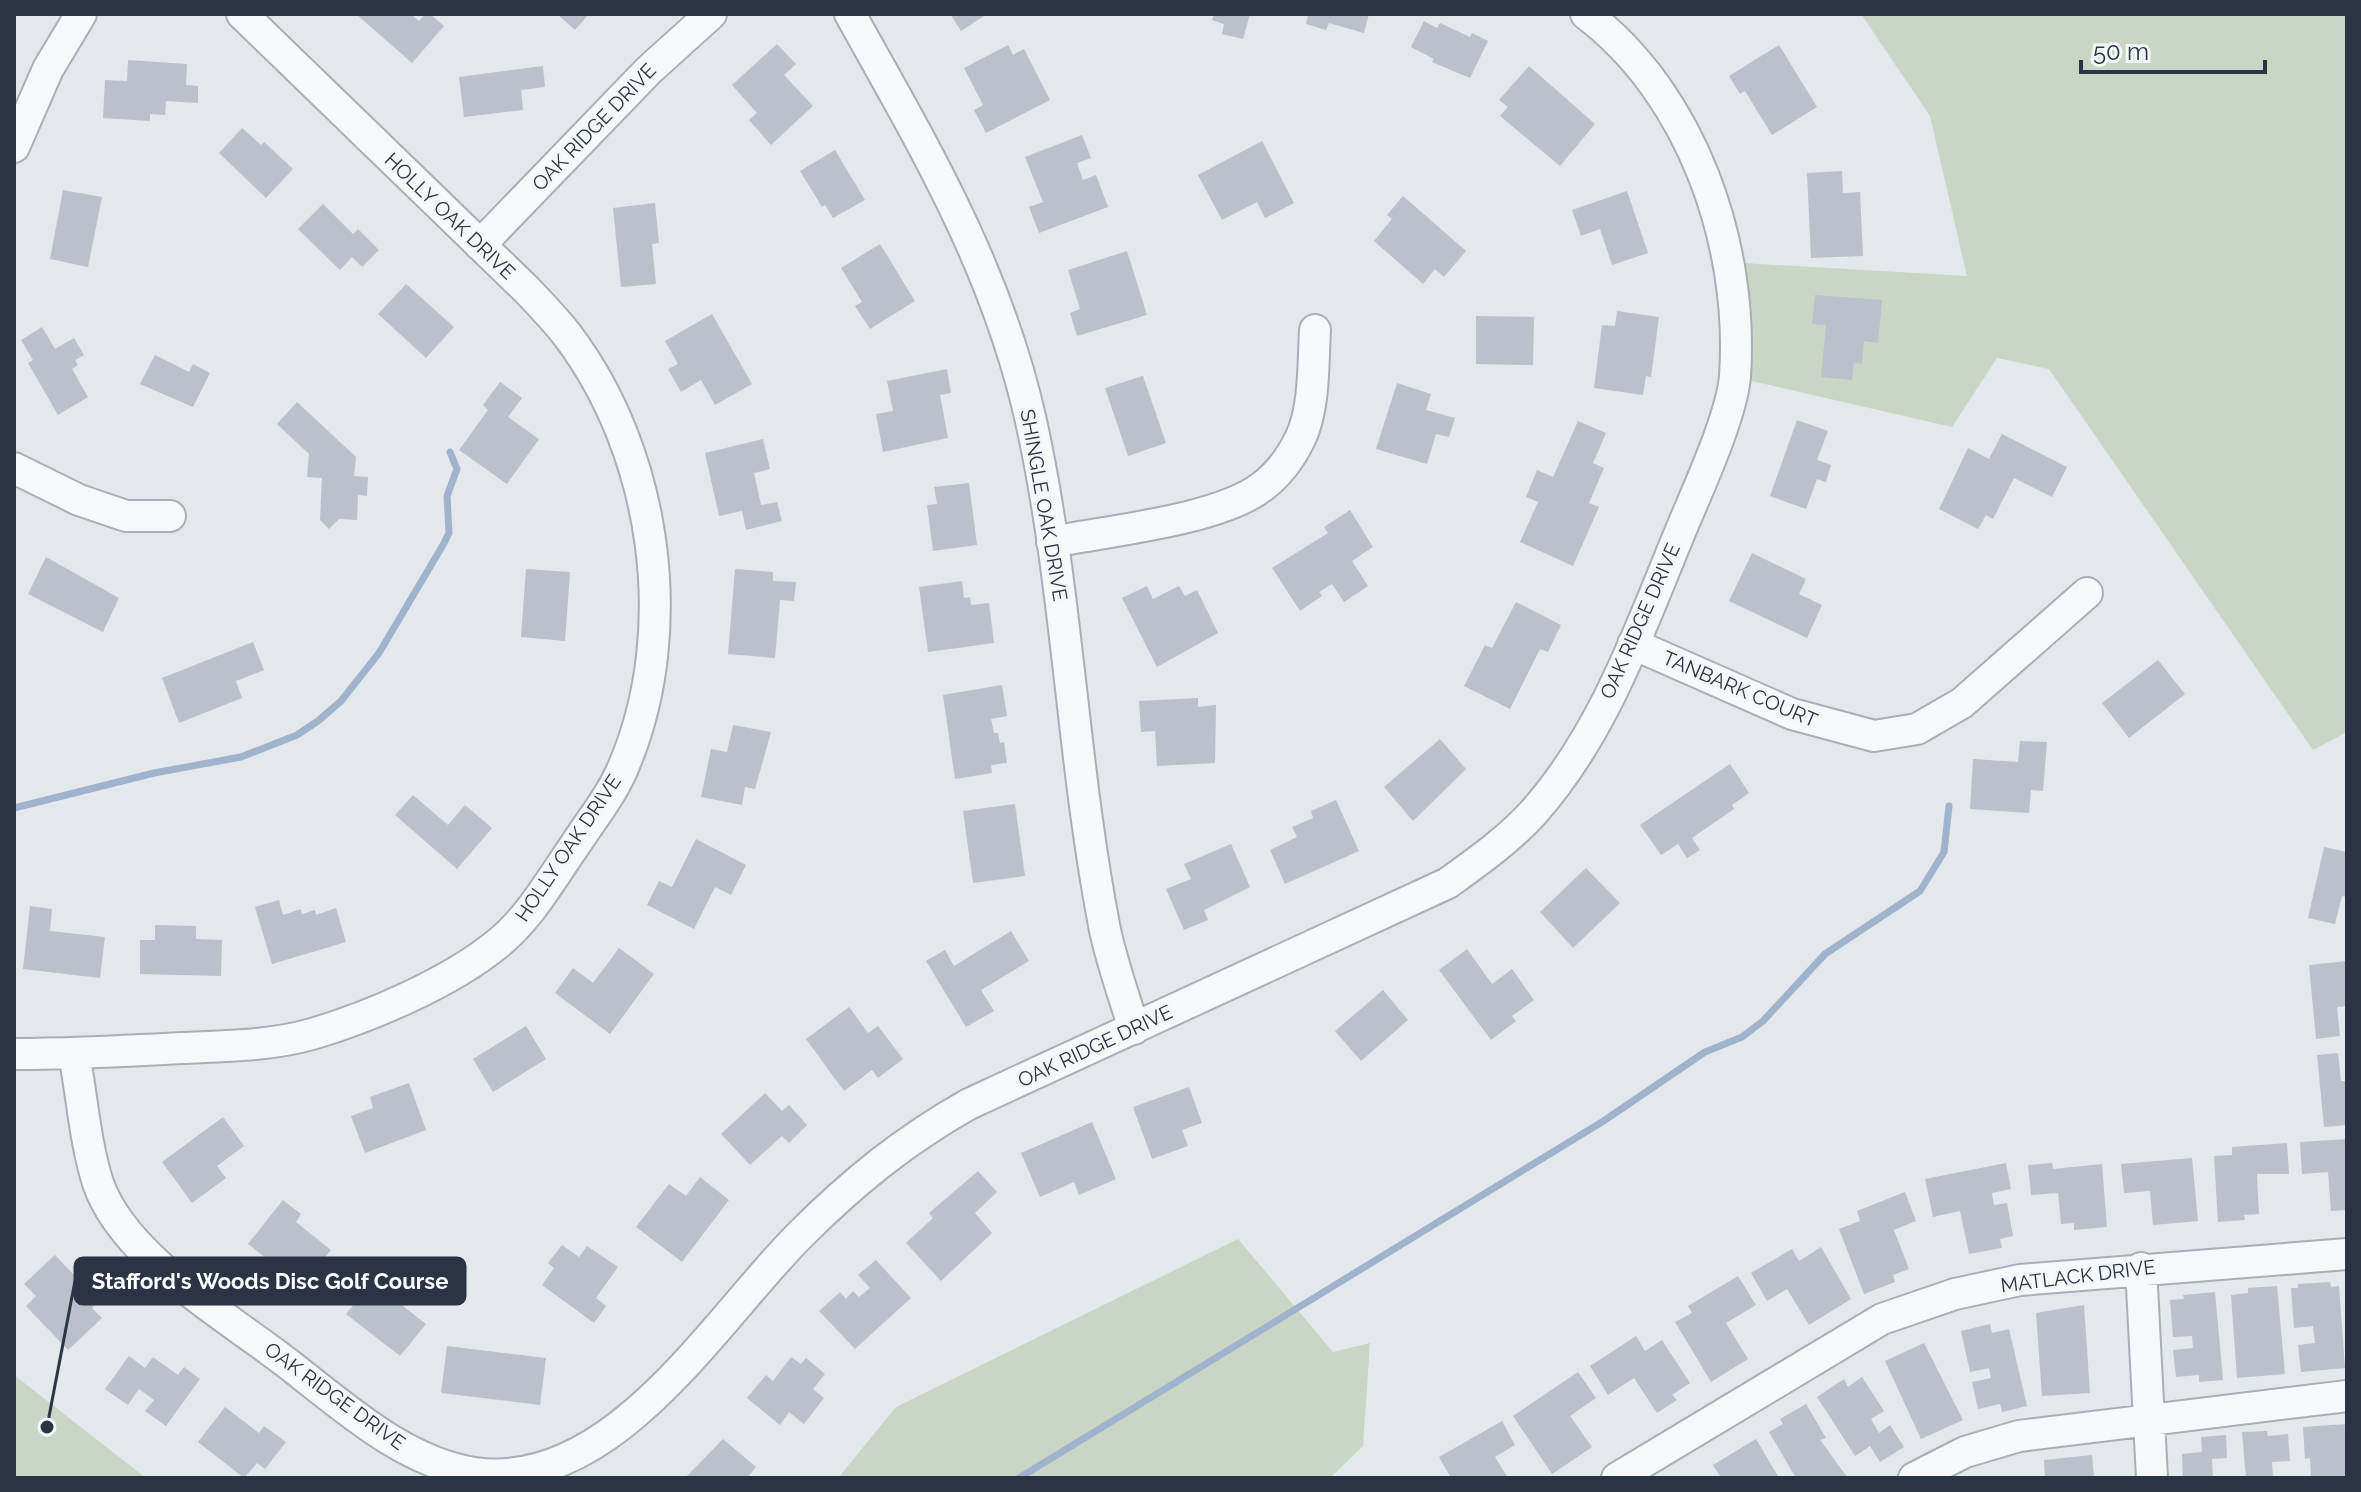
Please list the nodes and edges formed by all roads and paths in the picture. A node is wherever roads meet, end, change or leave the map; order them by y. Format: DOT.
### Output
graph roads {
  1 [pos="81,14"];
  2 [pos="242,14"];
  3 [pos="711,14"];
  4 [pos="850,14"];
  5 [pos="1586,14"];
  6 [pos="14,147"];
  7 [pos="480,245"];
  8 [pos="1315,330"];
  9 [pos="14,468"];
  10 [pos="170,516"];
  11 [pos="1052,542"];
  12 [pos="2087,593"];
  13 [pos="1633,644"];
  14 [pos="1134,1029"];
  15 [pos="14,1054"];
  16 [pos="74,1054"];
  17 [pos="2347,1254"];
  18 [pos="2141,1268"];
  19 [pos="2347,1396"];
  20 [pos="2149,1417"];
  21 [pos="1617,1478"];
  22 [pos="1914,1478"];
  23 [pos="2152,1478"];
  1 -- 6 [label="street"];
  2 -- 7 [label="street, HOLLY OAK DRIVE"];
  3 -- 7 [label="street, OAK RIDGE DRIVE"];
  4 -- 11 [label="street, SHINGLE OAK DRIVE"];
  5 -- 13 [label="street, OAK RIDGE DRIVE"];
  7 -- 16 [label="street, HOLLY OAK DRIVE"];
  8 -- 11 [label="street"];
  9 -- 10 [label="street"];
  11 -- 14 [label="street, SHINGLE OAK DRIVE"];
  12 -- 13 [label="street, TANBARK COURT"];
  13 -- 14 [label="street, OAK RIDGE DRIVE"];
  14 -- 16 [label="street, OAK RIDGE DRIVE"];
  15 -- 16 [label="street, HOLLY OAK DRIVE"];
  17 -- 18 [label="street, MATLACK DRIVE"];
  18 -- 20 [label="street"];
  18 -- 21 [label="street, MATLACK DRIVE"];
  19 -- 20 [label="street"];
  20 -- 22 [label="street"];
  20 -- 23 [label="street"];
}
